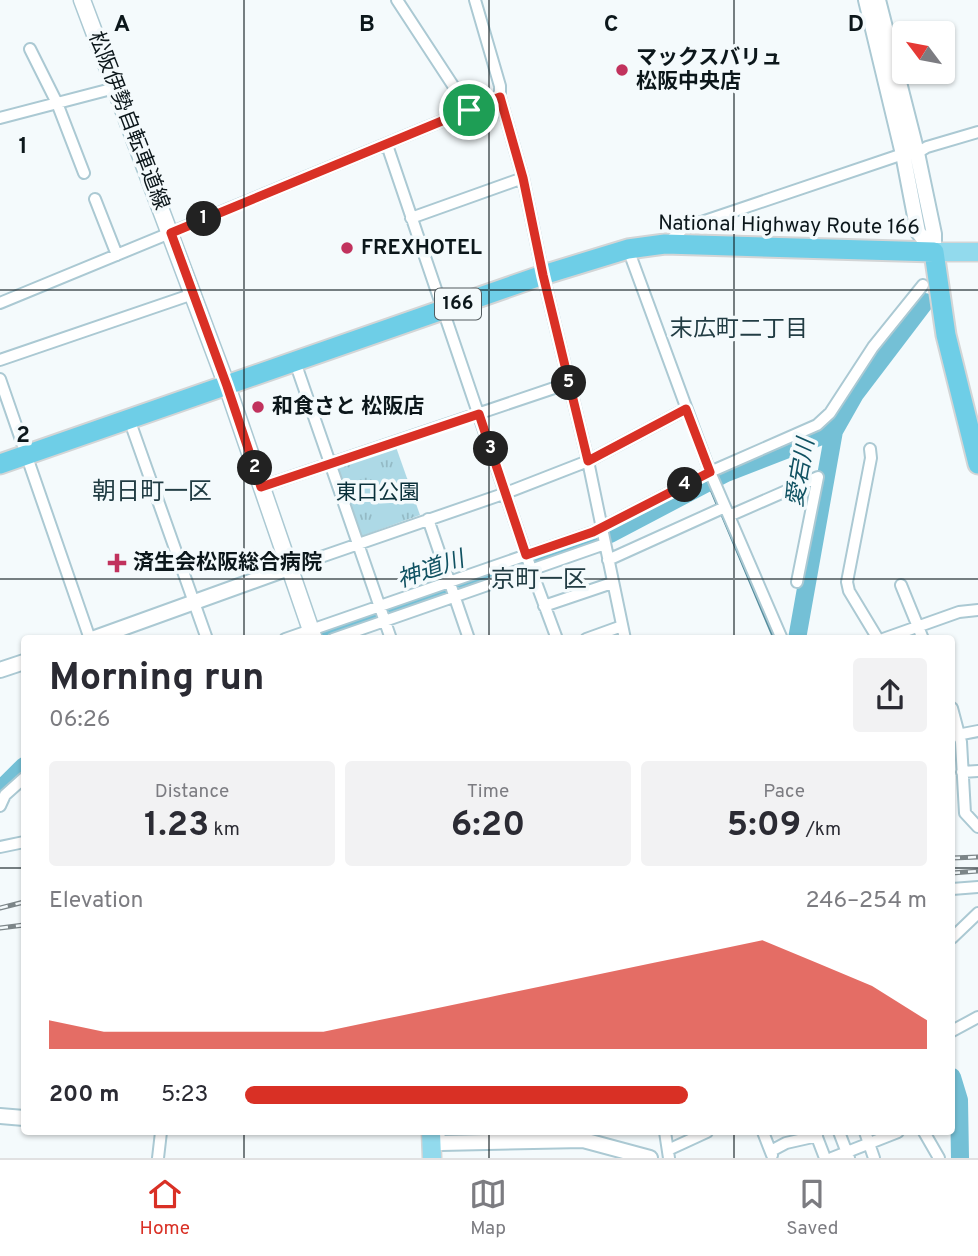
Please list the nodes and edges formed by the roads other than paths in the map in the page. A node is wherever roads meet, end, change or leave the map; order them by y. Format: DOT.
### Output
graph roads {
  1 [pos="82,0"];
  2 [pos="397,0"];
  3 [pos="475,0"];
  4 [pos="866,0"];
  5 [pos="877,0"];
  6 [pos="30,49"];
  7 [pos="115,88"];
  8 [pos="500,97"];
  9 [pos="57,103"];
  10 [pos="469,110"];
  11 [pos="0,118"];
  12 [pos="978,132"];
  13 [pos="387,145"];
  14 [pos="910,153"];
  15 [pos="84,173"];
  16 [pos="523,178"];
  17 [pos="95,199"];
  18 [pos="411,218"];
  19 [pos="171,233"];
  20 [pos="665,244"];
  21 [pos="628,249"];
  22 [pos="934,252"];
  23 [pos="978,253"];
  24 [pos="117,255"];
  25 [pos="543,275"];
  26 [pos="923,285"];
  27 [pos="193,294"];
  28 [pos="0,303"];
  29 [pos="443,309"];
  30 [pos="0,360"];
  31 [pos="295,362"];
  32 [pos="0,379"];
  33 [pos="569,383"];
  34 [pos="227,386"];
  35 [pos="686,409"];
  36 [pos="479,414"];
  37 [pos="129,419"];
  38 [pos="975,437"];
  39 [pos="870,449"];
  40 [pos="26,454"];
  41 [pos="588,461"];
  42 [pos="0,464"];
  43 [pos="330,464"];
  44 [pos="978,464"];
  45 [pos="710,472"];
  46 [pos="261,487"];
  47 [pos="506,493"];
  48 [pos="723,511"];
  49 [pos="428,519"];
  50 [pos="601,529"];
  51 [pos="358,543"];
  52 [pos="605,544"];
  53 [pos="526,555"];
  54 [pos="608,560"];
  55 [pos="289,568"];
  56 [pos="531,569"];
  57 [pos="449,581"];
  58 [pos="797,582"];
  59 [pos="612,583"];
  60 [pos="901,585"];
  61 [pos="455,596"];
  62 [pos="194,601"];
  63 [pos="380,606"];
  64 [pos="544,606"];
  65 [pos="978,610"];
  66 [pos="385,621"];
  67 [pos="622,626"];
  68 [pos="920,633"];
  69 [pos="312,634"];
  70 [pos="90,635"];
  71 [pos="102,635"];
  72 [pos="206,635"];
  73 [pos="344,635"];
  74 [pos="390,635"];
  75 [pos="468,635"];
  76 [pos="555,635"];
  77 [pos="597,635"];
  78 [pos="624,635"];
  79 [pos="780,635"];
  80 [pos="876,635"];
  81 [pos="21,663"];
  82 [pos="0,670"];
  83 [pos="978,731"];
  84 [pos="956,735"];
  85 [pos="962,772"];
  86 [pos="978,772"];
  87 [pos="21,781"];
  88 [pos="957,789"];
  89 [pos="0,806"];
  90 [pos="978,827"];
  91 [pos="21,843"];
  92 [pos="0,847"];
  93 [pos="978,887"];
  94 [pos="955,889"];
  95 [pos="978,914"];
  96 [pos="955,935"];
  97 [pos="978,1017"];
  98 [pos="955,1029"];
  99 [pos="0,1116"];
  100 [pos="21,1118"];
  101 [pos="161,1135"];
  102 [pos="432,1135"];
  103 [pos="434,1135"];
  104 [pos="666,1135"];
  105 [pos="702,1135"];
  106 [pos="764,1135"];
  107 [pos="840,1135"];
  108 [pos="926,1135"];
  109 [pos="582,1136"];
  110 [pos="817,1136"];
  111 [pos="867,1138"];
  112 [pos="669,1154"];
  113 [pos="772,1155"];
  114 [pos="848,1155"];
  115 [pos="158,1158"];
  116 [pos="432,1158"];
  117 [pos="650,1158"];
  118 [pos="825,1158"];
  119 [pos="832,1158"];
  120 [pos="874,1158"];
  121 [pos="939,1158"];
  1 -- 7 [label="main road, 松阪伊勢自転車道線"];
  2 -- 10 [label="street"];
  3 -- 8 [label="street"];
  4 -- 14 [label="street"];
  5 -- 14 [label="street"];
  6 -- 9 [label="street"];
  7 -- 9 [label="street"];
  7 -- 19 [label="main road, 松阪伊勢自転車道線"];
  8 -- 10 [label="street"];
  8 -- 16 [label="street"];
  9 -- 11 [label="street"];
  9 -- 15 [label="street"];
  10 -- 13 [label="street"];
  12 -- 14 [label="street"];
  13 -- 18 [label="street"];
  13 -- 19 [label="street"];
  14 -- 20 [label="street"];
  14 -- 22 [label="street"];
  16 -- 18 [label="street"];
  16 -- 25 [label="street"];
  17 -- 24 [label="street"];
  18 -- 29 [label="street"];
  19 -- 24 [label="street"];
  19 -- 27 [label="main road, 松阪伊勢自転車道線"];
  20 -- 21 [label="highway, National Highway Route 166 / 166"];
  20 -- 22 [label="highway, National Highway Route 166 / 166"];
  21 -- 25 [label="highway, National Highway Route 166 / 166"];
  21 -- 35 [label="street"];
  22 -- 23 [label="main road"];
  22 -- 38 [label="highway, National Highway Route 166"];
  24 -- 28 [label="street"];
  25 -- 29 [label="highway, National Highway Route 166 / 166"];
  25 -- 33 [label="street"];
  26 -- 45 [label="street"];
  27 -- 30 [label="street"];
  27 -- 34 [label="main road, 松阪伊勢自転車道線"];
  29 -- 31 [label="highway, National Highway Route 166 / 166"];
  29 -- 36 [label="street"];
  31 -- 34 [label="highway, National Highway Route 166 / 166"];
  31 -- 43 [label="street"];
  32 -- 40 [label="street"];
  33 -- 36 [label="street"];
  33 -- 41 [label="street"];
  34 -- 37 [label="highway, National Highway Route 166 / 166"];
  34 -- 46 [label="main road, 松阪伊勢自転車道線"];
  35 -- 41 [label="street"];
  35 -- 45 [label="street"];
  36 -- 43 [label="street"];
  36 -- 47 [label="street"];
  37 -- 40 [label="highway, National Highway Route 166 / 166"];
  37 -- 62 [label="street"];
  38 -- 44 [label="highway, National Highway Route 166"];
  39 -- 80 [label="street"];
  40 -- 42 [label="highway, National Highway Route 166 / 166"];
  40 -- 70 [label="street"];
  41 -- 47 [label="street"];
  41 -- 50 [label="street"];
  43 -- 46 [label="street"];
  43 -- 51 [label="street"];
  45 -- 48 [label="street"];
  45 -- 50 [label="street"];
  46 -- 55 [label="main road, 松阪伊勢自転車道線"];
  47 -- 49 [label="street"];
  47 -- 53 [label="street"];
  48 -- 54 [label="street"];
  48 -- 58 [label="street"];
  48 -- 79 [label="street"];
  49 -- 51 [label="street"];
  49 -- 57 [label="street"];
  50 -- 52 [label="street"];
  50 -- 53 [label="street"];
  51 -- 55 [label="street"];
  51 -- 63 [label="street"];
  52 -- 54 [label="street"];
  52 -- 56 [label="street"];
  53 -- 56 [label="street"];
  53 -- 57 [label="street"];
  54 -- 59 [label="street"];
  55 -- 62 [label="street"];
  55 -- 69 [label="main road, 松阪伊勢自転車道線"];
  56 -- 61 [label="street"];
  56 -- 64 [label="street"];
  57 -- 61 [label="street"];
  57 -- 63 [label="street"];
  59 -- 64 [label="street"];
  59 -- 67 [label="street"];
  60 -- 68 [label="street"];
  61 -- 66 [label="street"];
  61 -- 75 [label="street"];
  62 -- 71 [label="street"];
  62 -- 72 [label="street"];
  63 -- 66 [label="street"];
  63 -- 69 [label="street"];
  64 -- 76 [label="street"];
  65 -- 68 [label="street"];
  66 -- 73 [label="street"];
  66 -- 74 [label="street"];
  67 -- 77 [label="street"];
  67 -- 78 [label="street"];
  81 -- 82 [label="street"];
  83 -- 84 [label="street"];
  84 -- 85 [label="street"];
  85 -- 86 [label="street"];
  85 -- 88 [label="street"];
  87 -- 89 [label="street"];
  88 -- 90 [label="street"];
  91 -- 92 [label="street"];
  93 -- 94 [label="street"];
  95 -- 96 [label="street"];
  97 -- 98 [label="street"];
  99 -- 100 [label="street"];
  101 -- 115 [label="street"];
  102 -- 116 [label="main road"];
  103 -- 109 [label="street"];
  104 -- 112 [label="street"];
  105 -- 112 [label="street"];
  106 -- 113 [label="street"];
  107 -- 114 [label="street"];
  108 -- 121 [label="street"];
  109 -- 117 [label="street"];
  110 -- 113 [label="street"];
  110 -- 118 [label="street"];
  111 -- 114 [label="street"];
  111 -- 120 [label="street"];
  114 -- 119 [label="street"];
}
